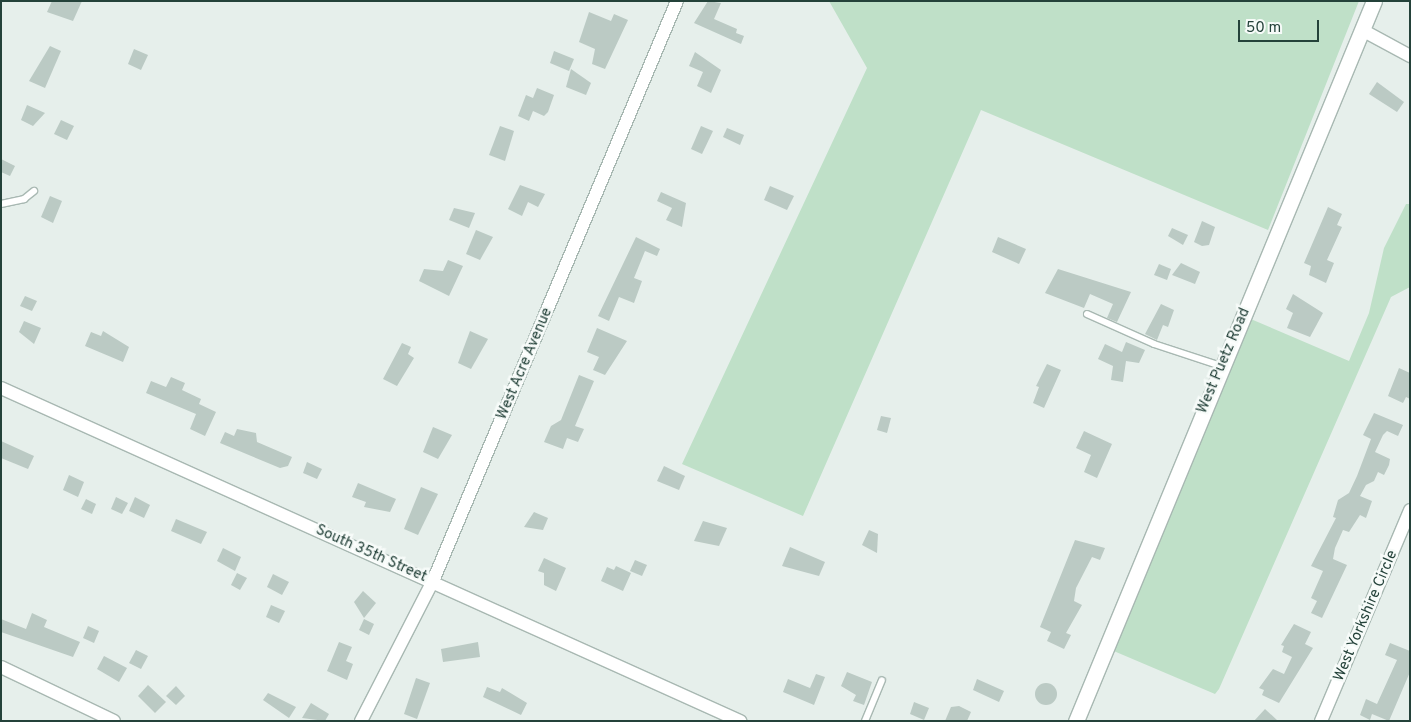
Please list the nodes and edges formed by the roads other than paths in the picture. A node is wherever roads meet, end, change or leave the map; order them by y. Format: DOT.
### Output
graph roads {
  1 [pos="677,1"];
  2 [pos="1374,1"];
  3 [pos="1362,30"];
  4 [pos="1410,56"];
  5 [pos="34,191"];
  6 [pos="1,204"];
  7 [pos="1087,314"];
  8 [pos="1221,366"];
  9 [pos="1,388"];
  10 [pos="1410,510"];
  11 [pos="433,581"];
  12 [pos="1,667"];
  13 [pos="882,680"];
  14 [pos="114,721"];
  15 [pos="361,721"];
  16 [pos="740,721"];
  17 [pos="865,721"];
  18 [pos="1076,721"];
  19 [pos="1321,721"];
  1 -- 11 [label="street, West Acre Avenue"];
  2 -- 3 [label="street, West Puetz Road"];
  3 -- 4 [label="street"];
  3 -- 8 [label="street, West Puetz Road"];
  5 -- 6 [label="lane"];
  7 -- 8 [label="lane"];
  8 -- 18 [label="street, West Puetz Road"];
  9 -- 11 [label="street, South 35th Street"];
  10 -- 19 [label="street, West Yorkshire Circle"];
  11 -- 15 [label="street, West Acre Avenue"];
  11 -- 16 [label="street, South 35th Street"];
  12 -- 14 [label="street"];
  13 -- 17 [label="lane"];
}
